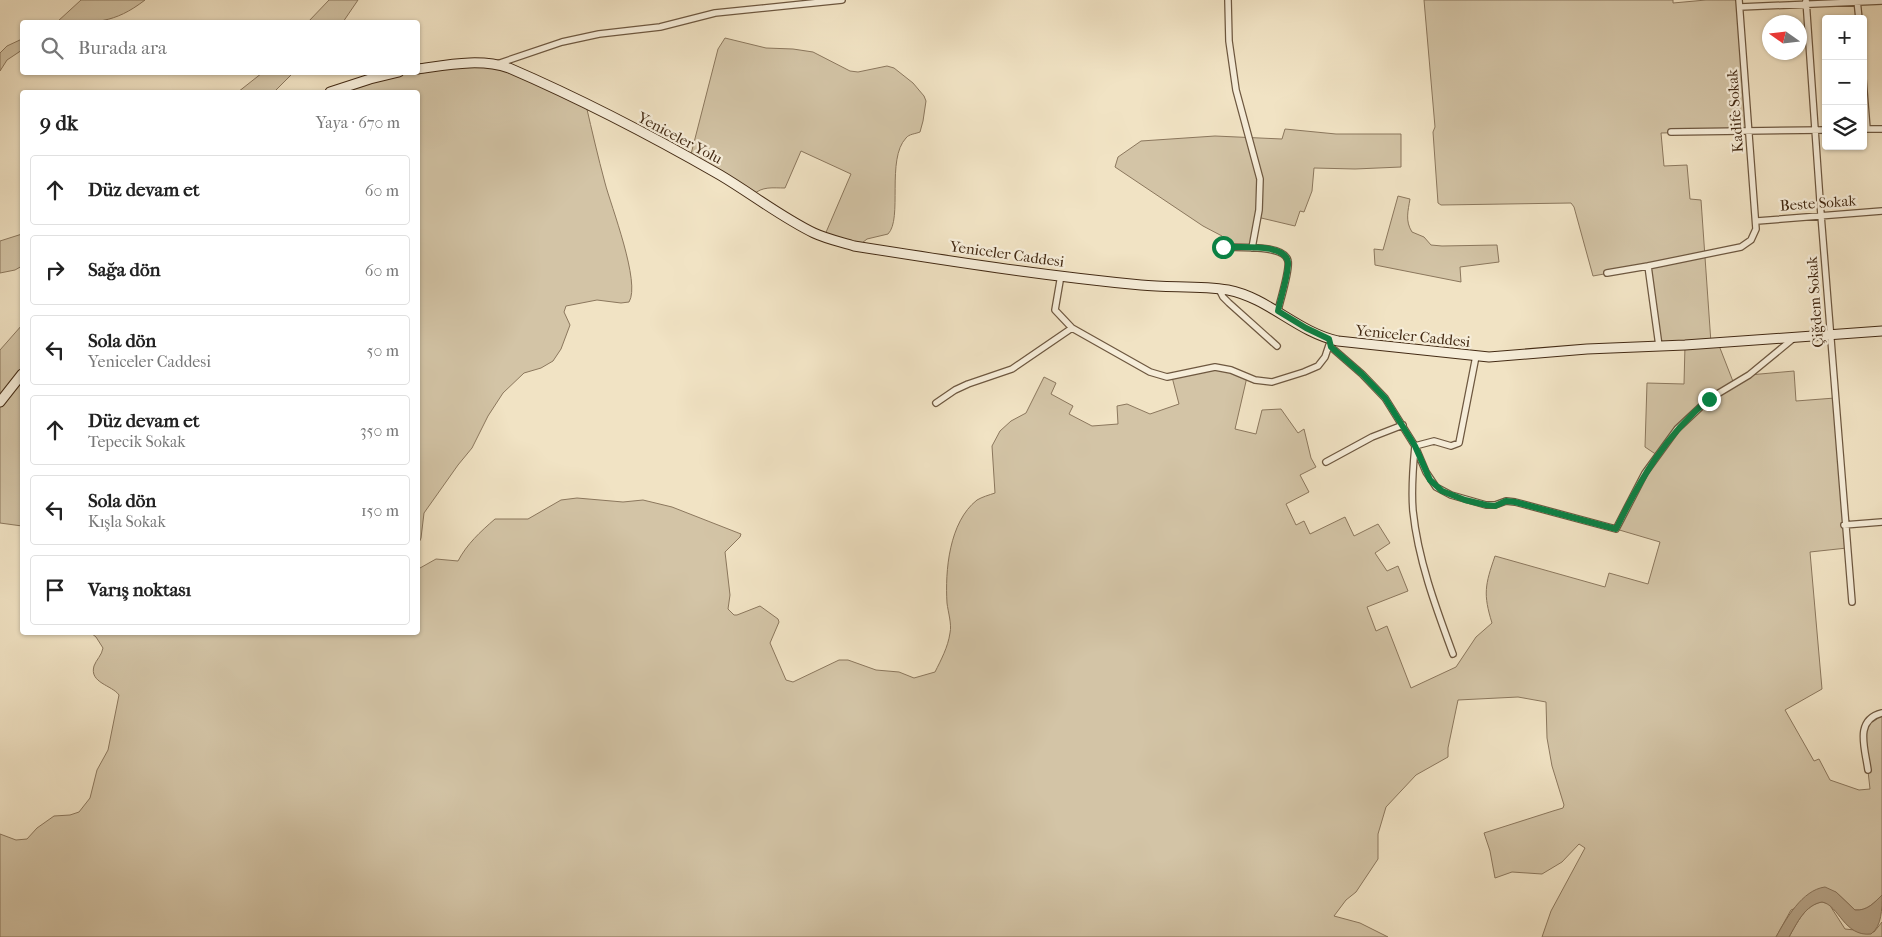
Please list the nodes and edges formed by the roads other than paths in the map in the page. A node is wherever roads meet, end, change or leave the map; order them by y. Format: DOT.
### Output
graph roads {
  1 [pos="842,0"];
  2 [pos="1228,0"];
  3 [pos="1739,0"];
  4 [pos="1857,1"];
  5 [pos="1882,1"];
  6 [pos="1806,2"];
  7 [pos="1740,7"];
  8 [pos="1858,15"];
  9 [pos="498,64"];
  10 [pos="420,69"];
  11 [pos="387,75"];
  12 [pos="336,90"];
  13 [pos="1867,129"];
  14 [pos="1882,129"];
  15 [pos="1815,130"];
  16 [pos="1822,130"];
  17 [pos="1749,131"];
  18 [pos="1671,132"];
  19 [pos="1882,211"];
  20 [pos="1821,215"];
  21 [pos="1756,221"];
  22 [pos="1223,247"];
  23 [pos="1252,248"];
  24 [pos="924,256"];
  25 [pos="1648,266"];
  26 [pos="1607,273"];
  27 [pos="1061,275"];
  28 [pos="1219,289"];
  29 [pos="1278,311"];
  30 [pos="1072,328"];
  31 [pos="1882,331"];
  32 [pos="1830,335"];
  33 [pos="1794,338"];
  34 [pos="1329,342"];
  35 [pos="1278,346"];
  36 [pos="1659,346"];
  37 [pos="1476,356"];
  38 [pos="20,377"];
  39 [pos="0,402"];
  40 [pos="936,404"];
  41 [pos="1403,425"];
  42 [pos="1415,446"];
  43 [pos="1326,462"];
  44 [pos="1882,522"];
  45 [pos="1844,525"];
  46 [pos="1852,602"];
  47 [pos="1453,654"];
  48 [pos="1882,713"];
  49 [pos="1868,770"];
  1 -- 9 [label="street"];
  2 -- 23 [label="street"];
  3 -- 7 [label="street, Kadife Sokak"];
  4 -- 5 [label="street"];
  4 -- 6 [label="street"];
  4 -- 8 [label="street"];
  6 -- 7 [label="street"];
  6 -- 15 [label="street, Çiğdem Sokak"];
  7 -- 17 [label="street, Kadife Sokak"];
  9 -- 10 [label="street, Yeniceler Yolu"];
  9 -- 24 [label="street, Yeniceler Yolu"];
  11 -- 12 [label="street"];
  13 -- 14 [label="street"];
  15 -- 16 [label="street"];
  15 -- 17 [label="street"];
  15 -- 20 [label="street, Çiğdem Sokak"];
  17 -- 18 [label="street"];
  17 -- 21 [label="street, Kadife Sokak"];
  19 -- 20 [label="street, Beste Sokak"];
  20 -- 21 [label="street, Beste Sokak"];
  20 -- 32 [label="street, Çiğdem Sokak"];
  21 -- 25 [label="street"];
  22 -- 23 [label="street"];
  23 -- 29 [label="street"];
  24 -- 27 [label="street, Yeniceler Caddesi"];
  25 -- 26 [label="street"];
  25 -- 36 [label="street"];
  27 -- 28 [label="street, Yeniceler Caddesi"];
  27 -- 30 [label="street"];
  28 -- 29 [label="street, Yeniceler Caddesi"];
  28 -- 35 [label="street"];
  29 -- 34 [label="street, Yeniceler Caddesi"];
  30 -- 34 [label="street"];
  30 -- 40 [label="street"];
  31 -- 32 [label="street, Yeniceler Caddesi"];
  32 -- 33 [label="street, Yeniceler Caddesi"];
  32 -- 45 [label="street, Çiğdem Sokak"];
  33 -- 36 [label="street, Yeniceler Caddesi"];
  33 -- 42 [label="street"];
  34 -- 37 [label="street, Yeniceler Caddesi"];
  34 -- 41 [label="street"];
  36 -- 37 [label="street, Yeniceler Caddesi"];
  37 -- 42 [label="street"];
  38 -- 39 [label="street"];
  41 -- 42 [label="street"];
  41 -- 43 [label="street"];
  42 -- 47 [label="street"];
  44 -- 45 [label="street"];
  45 -- 46 [label="street, Çiğdem Sokak"];
  48 -- 49 [label="street"];
}
